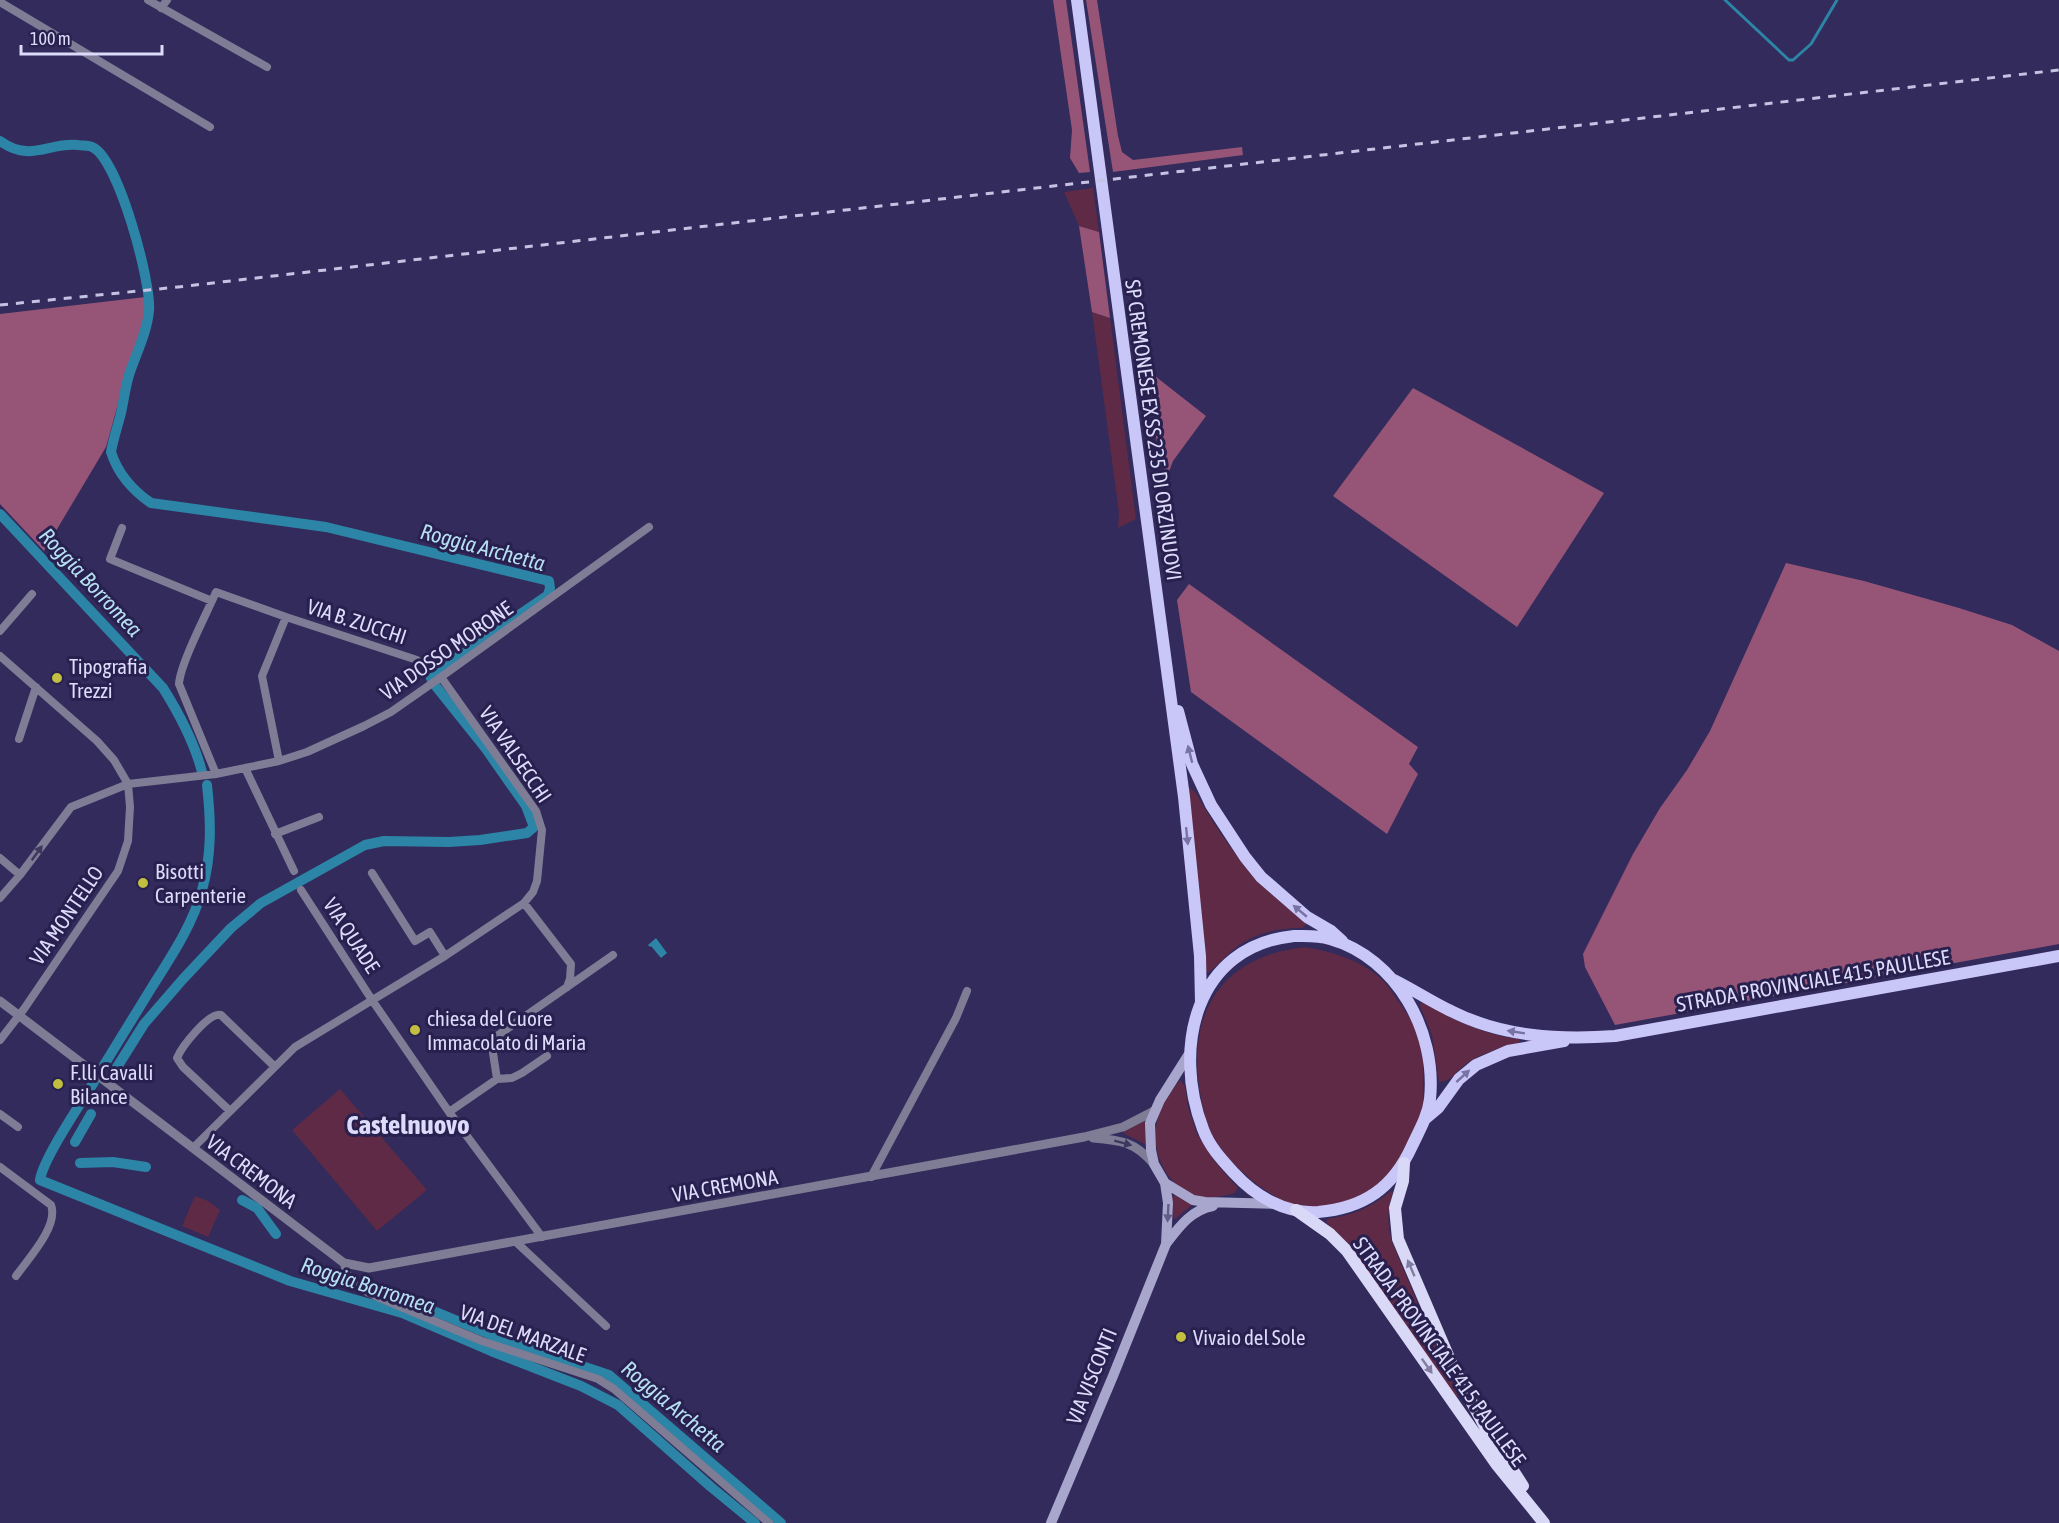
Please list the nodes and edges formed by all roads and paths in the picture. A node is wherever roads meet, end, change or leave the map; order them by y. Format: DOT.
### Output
graph roads {
  1 [pos="148,0"];
  2 [pos="167,0"];
  3 [pos="1077,0"];
  4 [pos="0,2"];
  5 [pos="161,8"];
  6 [pos="267,67"];
  7 [pos="210,127"];
  8 [pos="649,527"];
  9 [pos="122,528"];
  10 [pos="32,594"];
  11 [pos="212,601"];
  12 [pos="286,617"];
  13 [pos="0,631"];
  14 [pos="0,656"];
  15 [pos="417,660"];
  16 [pos="1167,674"];
  17 [pos="436,681"];
  18 [pos="36,687"];
  19 [pos="20,739"];
  20 [pos="279,761"];
  21 [pos="245,768"];
  22 [pos="216,774"];
  23 [pos="128,784"];
  24 [pos="319,817"];
  25 [pos="275,834"];
  26 [pos="0,858"];
  27 [pos="294,871"];
  28 [pos="372,873"];
  29 [pos="20,875"];
  30 [pos="301,890"];
  31 [pos="0,898"];
  32 [pos="524,903"];
  33 [pos="1347,946"];
  34 [pos="613,954"];
  35 [pos="445,956"];
  36 [pos="2059,956"];
  37 [pos="1391,978"];
  38 [pos="566,989"];
  39 [pos="968,991"];
  40 [pos="372,1000"];
  41 [pos="0,1001"];
  42 [pos="1201,1003"];
  43 [pos="19,1016"];
  44 [pos="1574,1039"];
  45 [pos="0,1040"];
  46 [pos="1189,1054"];
  47 [pos="547,1056"];
  48 [pos="274,1066"];
  49 [pos="497,1079"];
  50 [pos="230,1111"];
  51 [pos="1154,1111"];
  52 [pos="449,1112"];
  53 [pos="0,1114"];
  54 [pos="1425,1119"];
  55 [pos="18,1127"];
  56 [pos="1084,1137"];
  57 [pos="193,1148"];
  58 [pos="1404,1163"];
  59 [pos="1154,1164"];
  60 [pos="0,1167"];
  61 [pos="871,1177"];
  62 [pos="1165,1183"];
  63 [pos="1232,1203"];
  64 [pos="1277,1204"];
  65 [pos="1296,1210"];
  66 [pos="542,1237"];
  67 [pos="516,1242"];
  68 [pos="1166,1244"];
  69 [pos="344,1263"];
  70 [pos="16,1276"];
  71 [pos="606,1326"];
  72 [pos="769,1523"];
  73 [pos="1051,1523"];
  74 [pos="1545,1523"];
  1 -- 5 [label="street"];
  2 -- 5 [label="street"];
  3 -- 16 [label="main road, SP CREMONESE EX SS 235 DI ORZINUOVI"];
  4 -- 7 [label="street"];
  5 -- 6 [label="street"];
  8 -- 17 [label="street, VIA DOSSO MORONE"];
  9 -- 11 [label="street, VIA B. ZUCCHI"];
  10 -- 13 [label="street"];
  11 -- 12 [label="street, VIA B. ZUCCHI"];
  11 -- 22 [label="street"];
  12 -- 15 [label="street, VIA B. ZUCCHI"];
  12 -- 20 [label="street, VIA B. ZUCCHI"];
  14 -- 18 [label="street, VIA MONTELLO"];
  33 -- 16 [label="main road, one-way"];
  16 -- 42 [label="main road, one-way"];
  17 -- 20 [label="street, VIA DOSSO MORONE"];
  17 -- 32 [label="street, VIA VALSECCHI"];
  18 -- 19 [label="street"];
  18 -- 23 [label="street, VIA MONTELLO"];
  20 -- 21 [label="street, VIA DOSSO MORONE"];
  21 -- 22 [label="street, VIA DOSSO MORONE"];
  21 -- 25 [label="street"];
  22 -- 23 [label="street, VIA DOSSO MORONE"];
  29 -- 23 [label="street, VIA DOSSO MORONE, one-way"];
  23 -- 43 [label="street, VIA MONTELLO"];
  24 -- 25 [label="street"];
  25 -- 27 [label="street"];
  26 -- 29 [label="street"];
  28 -- 35 [label="street"];
  29 -- 31 [label="street, VIA DOSSO MORONE"];
  30 -- 40 [label="street, VIA QUADE"];
  32 -- 35 [label="street, VIA VALSECCHI"];
  32 -- 38 [label="street"];
  33 -- 37 [label="main road"];
  33 -- 42 [label="main road"];
  34 -- 38 [label="street"];
  35 -- 40 [label="street, VIA VALSECCHI"];
  36 -- 44 [label="main road, STRADA PROVINCIALE 415 PAULLESE"];
  44 -- 37 [label="main road, STRADA PROVINCIALE 415 PAULLESE, one-way"];
  37 -- 54 [label="main road"];
  38 -- 49 [label="street"];
  39 -- 61 [label="street"];
  40 -- 48 [label="street, VIA VALSECCHI"];
  40 -- 52 [label="street, VIA QUADE"];
  41 -- 43 [label="street, VIA CREMONA"];
  42 -- 46 [label="main road"];
  43 -- 45 [label="street, VIA MONTELLO"];
  43 -- 57 [label="street, VIA CREMONA"];
  54 -- 44 [label="main road, STRADA PROVINCIALE 415 PAULLESE, one-way"];
  46 -- 51 [label="main road"];
  46 -- 64 [label="main road"];
  47 -- 49 [label="street"];
  48 -- 50 [label="street, VIA VALSECCHI"];
  48 -- 50 [label="street"];
  49 -- 52 [label="street"];
  50 -- 57 [label="street, VIA VALSECCHI"];
  51 -- 56 [label="street, VIA CREMONA"];
  51 -- 59 [label="main road"];
  52 -- 66 [label="street, VIA QUADE"];
  53 -- 55 [label="street"];
  54 -- 58 [label="main road"];
  56 -- 59 [label="street, VIA CREMONA, one-way"];
  56 -- 61 [label="street, VIA CREMONA"];
  57 -- 69 [label="street, VIA CREMONA"];
  58 -- 65 [label="main road"];
  74 -- 58 [label="highway, STRADA PROVINCIALE 415 PAULLESE, one-way"];
  59 -- 62 [label="main road"];
  60 -- 70 [label="street"];
  61 -- 66 [label="street, VIA CREMONA"];
  62 -- 63 [label="main road"];
  62 -- 68 [label="main road, one-way"];
  63 -- 64 [label="main road"];
  63 -- 68 [label="main road"];
  64 -- 65 [label="main road"];
  65 -- 74 [label="highway, STRADA PROVINCIALE 415 PAULLESE, one-way"];
  66 -- 67 [label="street, VIA CREMONA"];
  67 -- 69 [label="street, VIA CREMONA"];
  67 -- 71 [label="street"];
  68 -- 73 [label="main road, VIA VISCONTI"];
  69 -- 72 [label="street, VIA DEL MARZALE"];
}
